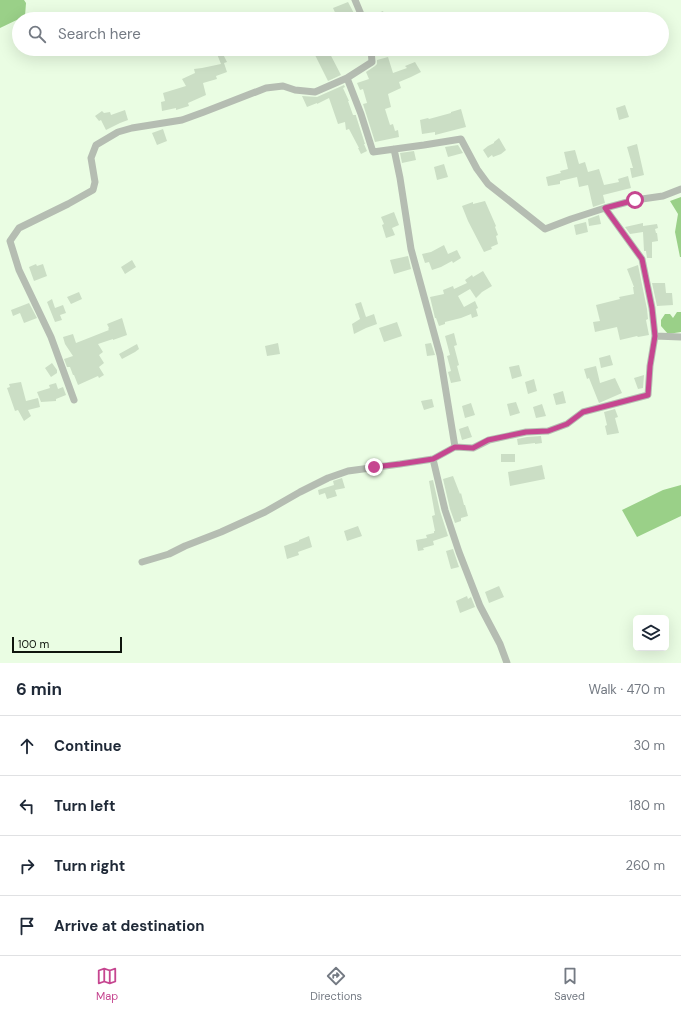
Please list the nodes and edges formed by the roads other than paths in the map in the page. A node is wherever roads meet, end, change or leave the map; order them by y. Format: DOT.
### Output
graph roads {
  1 [pos="355,0"];
  2 [pos="360,12"];
  3 [pos="372,56"];
  4 [pos="347,78"];
  5 [pos="394,149"];
  6 [pos="681,189"];
  7 [pos="605,208"];
  8 [pos="655,336"];
  9 [pos="681,337"];
  10 [pos="74,400"];
  11 [pos="455,447"];
  12 [pos="433,459"];
  13 [pos="142,562"];
  14 [pos="507,663"];
  1 -- 2 [label="street"];
  3 -- 4 [label="street"];
  4 -- 5 [label="street"];
  4 -- 10 [label="street"];
  5 -- 7 [label="street"];
  5 -- 11 [label="street"];
  6 -- 7 [label="street"];
  7 -- 8 [label="street"];
  8 -- 9 [label="street"];
  8 -- 11 [label="street"];
  11 -- 12 [label="street"];
  12 -- 13 [label="street"];
  12 -- 14 [label="street"];
}
